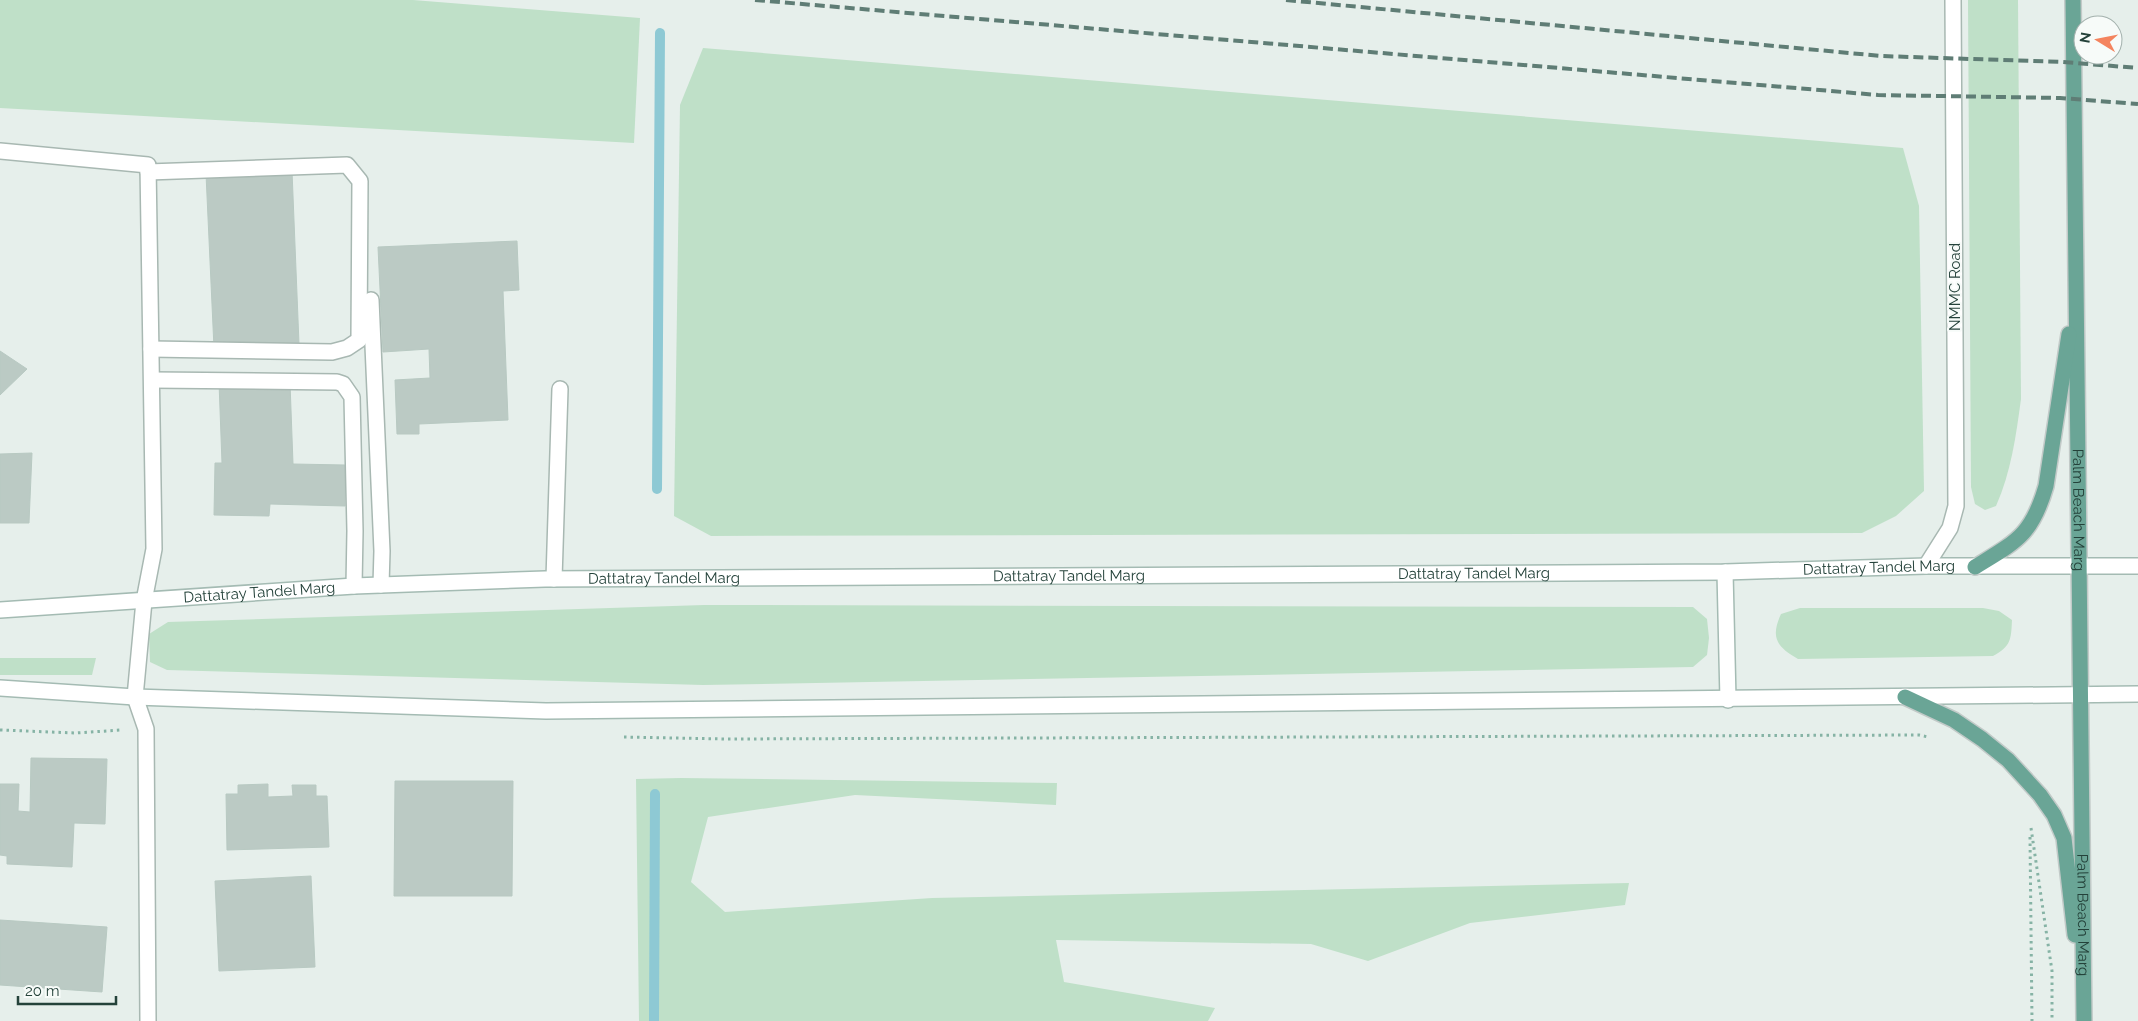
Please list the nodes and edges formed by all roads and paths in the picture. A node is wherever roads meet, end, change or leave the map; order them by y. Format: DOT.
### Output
graph roads {
  1 [pos="1953,0"];
  2 [pos="2073,0"];
  3 [pos="0,151"];
  4 [pos="148,172"];
  5 [pos="2076,289"];
  6 [pos="371,300"];
  7 [pos="151,349"];
  8 [pos="152,380"];
  9 [pos="560,389"];
  10 [pos="1926,566"];
  11 [pos="2138,566"];
  12 [pos="1975,567"];
  13 [pos="2079,567"];
  14 [pos="1725,572"];
  15 [pos="554,579"];
  16 [pos="382,585"];
  17 [pos="354,586"];
  18 [pos="144,601"];
  19 [pos="0,610"];
  20 [pos="0,688"];
  21 [pos="2138,694"];
  22 [pos="2081,695"];
  23 [pos="135,697"];
  24 [pos="1905,697"];
  25 [pos="1728,700"];
  26 [pos="146,729"];
  27 [pos="0,730"];
  28 [pos="620,737"];
  29 [pos="1937,738"];
  30 [pos="2084,1017"];
  31 [pos="148,1021"];
  32 [pos="2032,1021"];
  33 [pos="2052,1021"];
  1 -- 10 [label="main road, NMMC Road"];
  2 -- 5 [label="main road, Palm Beach Marg"];
  3 -- 4 [label="main road"];
  4 -- 7 [label="main road"];
  4 -- 7 [label="main road"];
  5 -- 12 [label="main road"];
  5 -- 13 [label="main road, Palm Beach Marg"];
  6 -- 16 [label="main road"];
  7 -- 8 [label="main road"];
  8 -- 17 [label="main road"];
  8 -- 18 [label="main road"];
  9 -- 15 [label="main road"];
  10 -- 12 [label="main road, Dattatray Tandel Marg"];
  10 -- 14 [label="main road, Dattatray Tandel Marg"];
  11 -- 13 [label="main road, Dattatray Tandel Marg"];
  12 -- 13 [label="main road, Dattatray Tandel Marg"];
  13 -- 22 [label="main road, Palm Beach Marg"];
  14 -- 15 [label="main road, Dattatray Tandel Marg"];
  14 -- 25 [label="main road"];
  15 -- 16 [label="main road, Dattatray Tandel Marg"];
  16 -- 17 [label="main road, Dattatray Tandel Marg"];
  17 -- 18 [label="main road, Dattatray Tandel Marg"];
  18 -- 19 [label="main road, Dattatray Tandel Marg"];
  18 -- 23 [label="main road"];
  20 -- 23 [label="main road"];
  21 -- 22 [label="main road"];
  22 -- 24 [label="main road"];
  22 -- 30 [label="main road, Palm Beach Marg"];
  23 -- 25 [label="main road"];
  23 -- 26 [label="main road"];
  24 -- 25 [label="main road"];
  24 -- 30 [label="main road"];
  26 -- 27 [label="path"];
  26 -- 31 [label="main road"];
  28 -- 29 [label="path"];
  32 -- 33 [label="path"];
}
